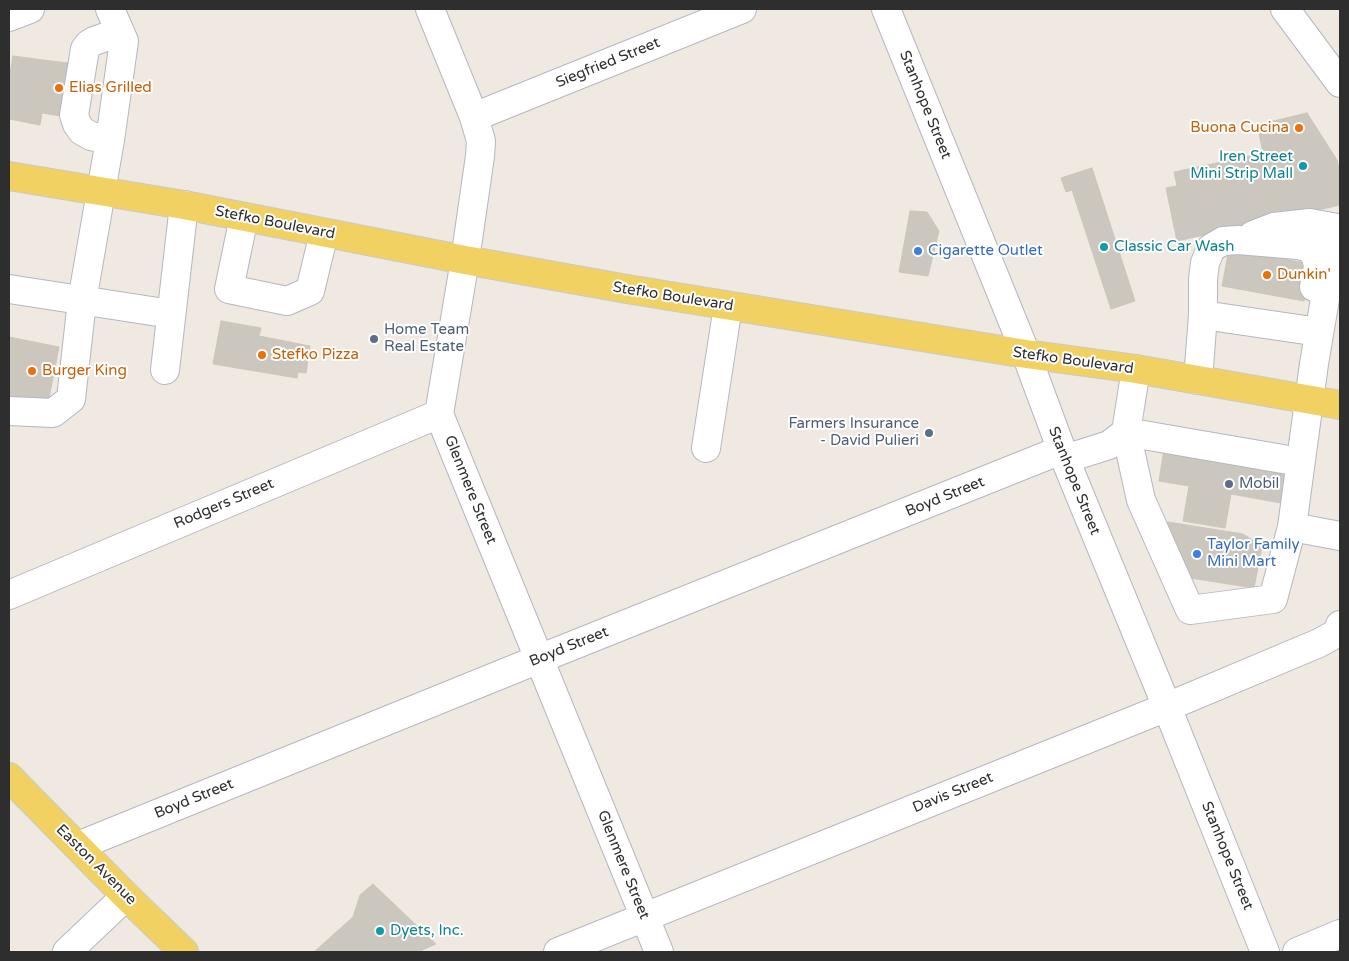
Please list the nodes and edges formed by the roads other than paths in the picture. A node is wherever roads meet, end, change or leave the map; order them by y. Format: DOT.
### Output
graph roads {
  1 [pos="30,9"];
  2 [pos="430,9"];
  3 [pos="742,9"];
  4 [pos="886,9"];
  5 [pos="1296,12"];
  6 [pos="9,17"];
  7 [pos="115,20"];
  8 [pos="1340,83"];
  9 [pos="474,117"];
  10 [pos="110,140"];
  11 [pos="9,176"];
  12 [pos="101,191"];
  13 [pos="184,205"];
  14 [pos="244,217"];
  15 [pos="1339,228"];
  16 [pos="324,233"];
  17 [pos="1238,240"];
  18 [pos="465,260"];
  19 [pos="9,289"];
  20 [pos="82,301"];
  21 [pos="728,306"];
  22 [pos="171,314"];
  23 [pos="1203,315"];
  24 [pos="1311,331"];
  25 [pos="1026,354"];
  26 [pos="1136,369"];
  27 [pos="165,370"];
  28 [pos="1198,380"];
  29 [pos="1309,399"];
  30 [pos="1340,405"];
  31 [pos="9,411"];
  32 [pos="53,412"];
  33 [pos="439,414"];
  34 [pos="9,422"];
  35 [pos="1126,432"];
  36 [pos="706,448"];
  37 [pos="1063,455"];
  38 [pos="1300,462"];
  39 [pos="1292,527"];
  40 [pos="1340,536"];
  41 [pos="9,594"];
  42 [pos="1340,625"];
  43 [pos="539,659"];
  44 [pos="1167,707"];
  45 [pos="9,777"];
  46 [pos="78,846"];
  47 [pos="126,896"];
  48 [pos="645,918"];
  49 [pos="1340,934"];
  50 [pos="68,952"];
  51 [pos="184,952"];
  52 [pos="558,952"];
  53 [pos="659,952"];
  54 [pos="1265,952"];
  55 [pos="1297,952"];
  1 -- 6 [label="street"];
  2 -- 9 [label="street"];
  3 -- 9 [label="street, Siegfried Street"];
  4 -- 25 [label="street, Stanhope Street"];
  5 -- 8 [label="street"];
  7 -- 10 [label="street"];
  7 -- 10 [label="street"];
  9 -- 18 [label="street"];
  10 -- 12 [label="street"];
  11 -- 12 [label="main road, Stefko Boulevard"];
  12 -- 13 [label="main road, Stefko Boulevard"];
  12 -- 20 [label="street"];
  13 -- 14 [label="main road, Stefko Boulevard"];
  13 -- 22 [label="street"];
  14 -- 16 [label="main road, Stefko Boulevard"];
  14 -- 16 [label="street"];
  15 -- 17 [label="street"];
  15 -- 24 [label="street"];
  16 -- 18 [label="main road, Stefko Boulevard"];
  17 -- 23 [label="street"];
  17 -- 24 [label="street"];
  18 -- 21 [label="main road, Stefko Boulevard"];
  18 -- 33 [label="street"];
  19 -- 20 [label="street"];
  20 -- 22 [label="street"];
  20 -- 32 [label="street"];
  21 -- 25 [label="main road, Stefko Boulevard"];
  21 -- 36 [label="street"];
  22 -- 27 [label="street"];
  23 -- 24 [label="street"];
  23 -- 28 [label="street"];
  24 -- 29 [label="street"];
  25 -- 26 [label="main road, Stefko Boulevard"];
  25 -- 37 [label="street, Stanhope Street"];
  26 -- 28 [label="main road, Stefko Boulevard"];
  26 -- 35 [label="street"];
  28 -- 29 [label="main road, Stefko Boulevard"];
  29 -- 30 [label="main road, Stefko Boulevard"];
  29 -- 38 [label="street"];
  31 -- 32 [label="street"];
  32 -- 34 [label="street"];
  33 -- 41 [label="street, Rodgers Street"];
  33 -- 43 [label="street, Glenmere Street"];
  35 -- 37 [label="street, Boyd Street"];
  35 -- 38 [label="street"];
  35 -- 39 [label="street"];
  37 -- 43 [label="street, Boyd Street"];
  37 -- 44 [label="street, Stanhope Street"];
  38 -- 39 [label="street"];
  39 -- 40 [label="street"];
  42 -- 44 [label="street, Davis Street"];
  43 -- 46 [label="street, Boyd Street"];
  43 -- 48 [label="street, Glenmere Street"];
  44 -- 48 [label="street, Davis Street"];
  44 -- 54 [label="street, Stanhope Street"];
  45 -- 46 [label="main road, Easton Avenue"];
  46 -- 47 [label="main road, Easton Avenue"];
  47 -- 50 [label="street"];
  47 -- 51 [label="main road, Easton Avenue"];
  48 -- 52 [label="street, Davis Street"];
  48 -- 53 [label="street, Glenmere Street"];
  49 -- 55 [label="street"];
}
